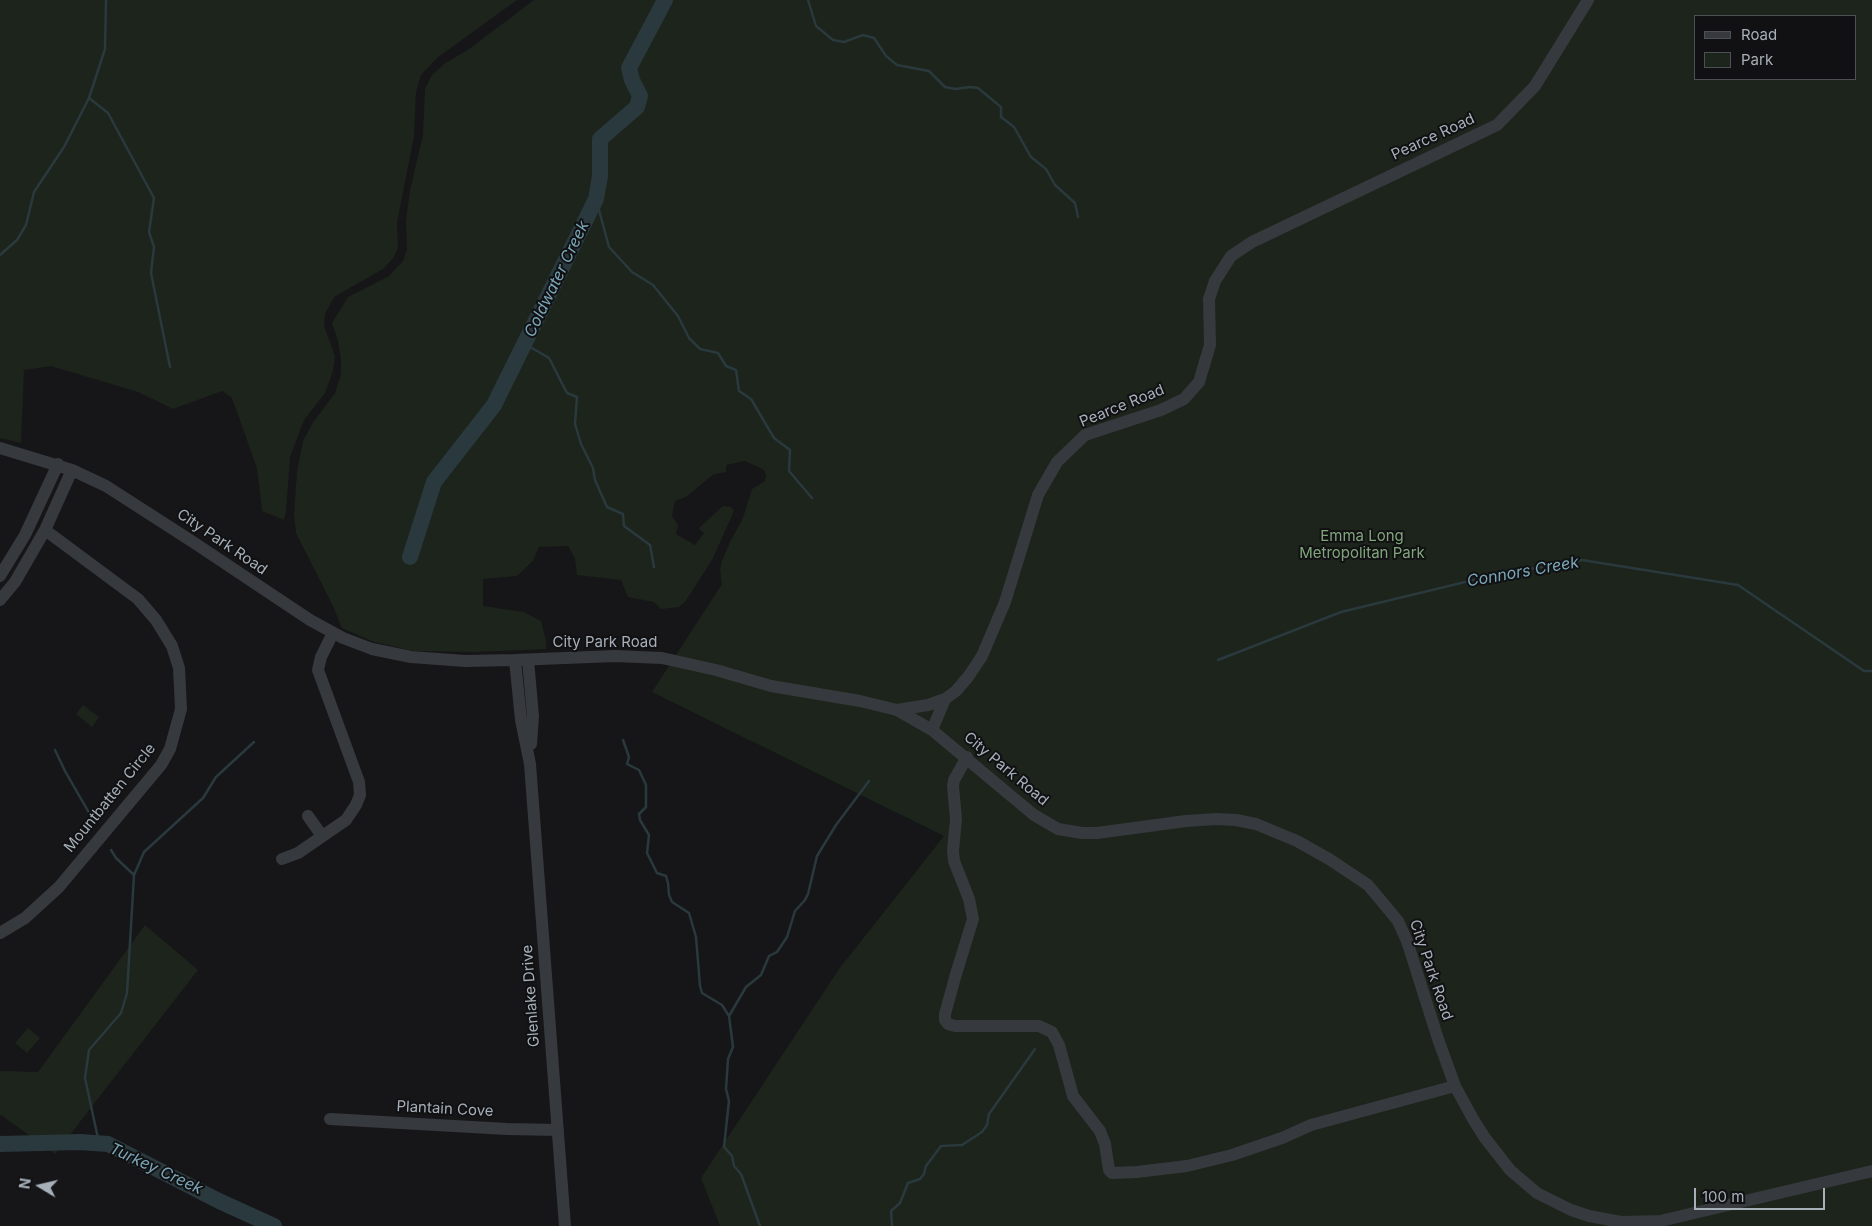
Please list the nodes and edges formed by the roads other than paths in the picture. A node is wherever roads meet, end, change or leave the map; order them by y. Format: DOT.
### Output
graph roads {
  1 [pos="1588,0"];
  2 [pos="0,448"];
  3 [pos="58,464"];
  4 [pos="72,470"];
  5 [pos="45,530"];
  6 [pos="0,576"];
  7 [pos="0,600"];
  8 [pos="333,632"];
  9 [pos="515,660"];
  10 [pos="528,660"];
  11 [pos="945,699"];
  12 [pos="897,710"];
  13 [pos="932,730"];
  14 [pos="967,757"];
  15 [pos="530,764"];
  16 [pos="308,816"];
  17 [pos="322,836"];
  18 [pos="282,859"];
  19 [pos="0,933"];
  20 [pos="1455,1086"];
  21 [pos="330,1119"];
  22 [pos="558,1130"];
  23 [pos="1872,1171"];
  24 [pos="565,1226"];
  1 -- 11 [label="street, Pearce Road"];
  2 -- 3 [label="street, City Park Road"];
  3 -- 4 [label="street, City Park Road"];
  3 -- 6 [label="street"];
  4 -- 5 [label="street"];
  4 -- 8 [label="street, City Park Road"];
  5 -- 7 [label="street"];
  5 -- 19 [label="street, Mountbatten Circle"];
  8 -- 9 [label="street, City Park Road"];
  8 -- 17 [label="street"];
  9 -- 10 [label="street, City Park Road"];
  9 -- 15 [label="street, Glenlake Drive"];
  10 -- 12 [label="street, City Park Road"];
  10 -- 15 [label="street, Glenlake Drive"];
  11 -- 12 [label="street, Pearce Road"];
  11 -- 13 [label="street"];
  12 -- 13 [label="street, City Park Road"];
  13 -- 14 [label="street, City Park Road"];
  14 -- 20 [label="street, City Park Road"];
  14 -- 20 [label="street"];
  15 -- 22 [label="street, Glenlake Drive"];
  16 -- 17 [label="street"];
  17 -- 18 [label="street"];
  20 -- 23 [label="street, City Park Road"];
  21 -- 22 [label="street, Plantain Cove"];
  22 -- 24 [label="street, Glenlake Drive"];
}
